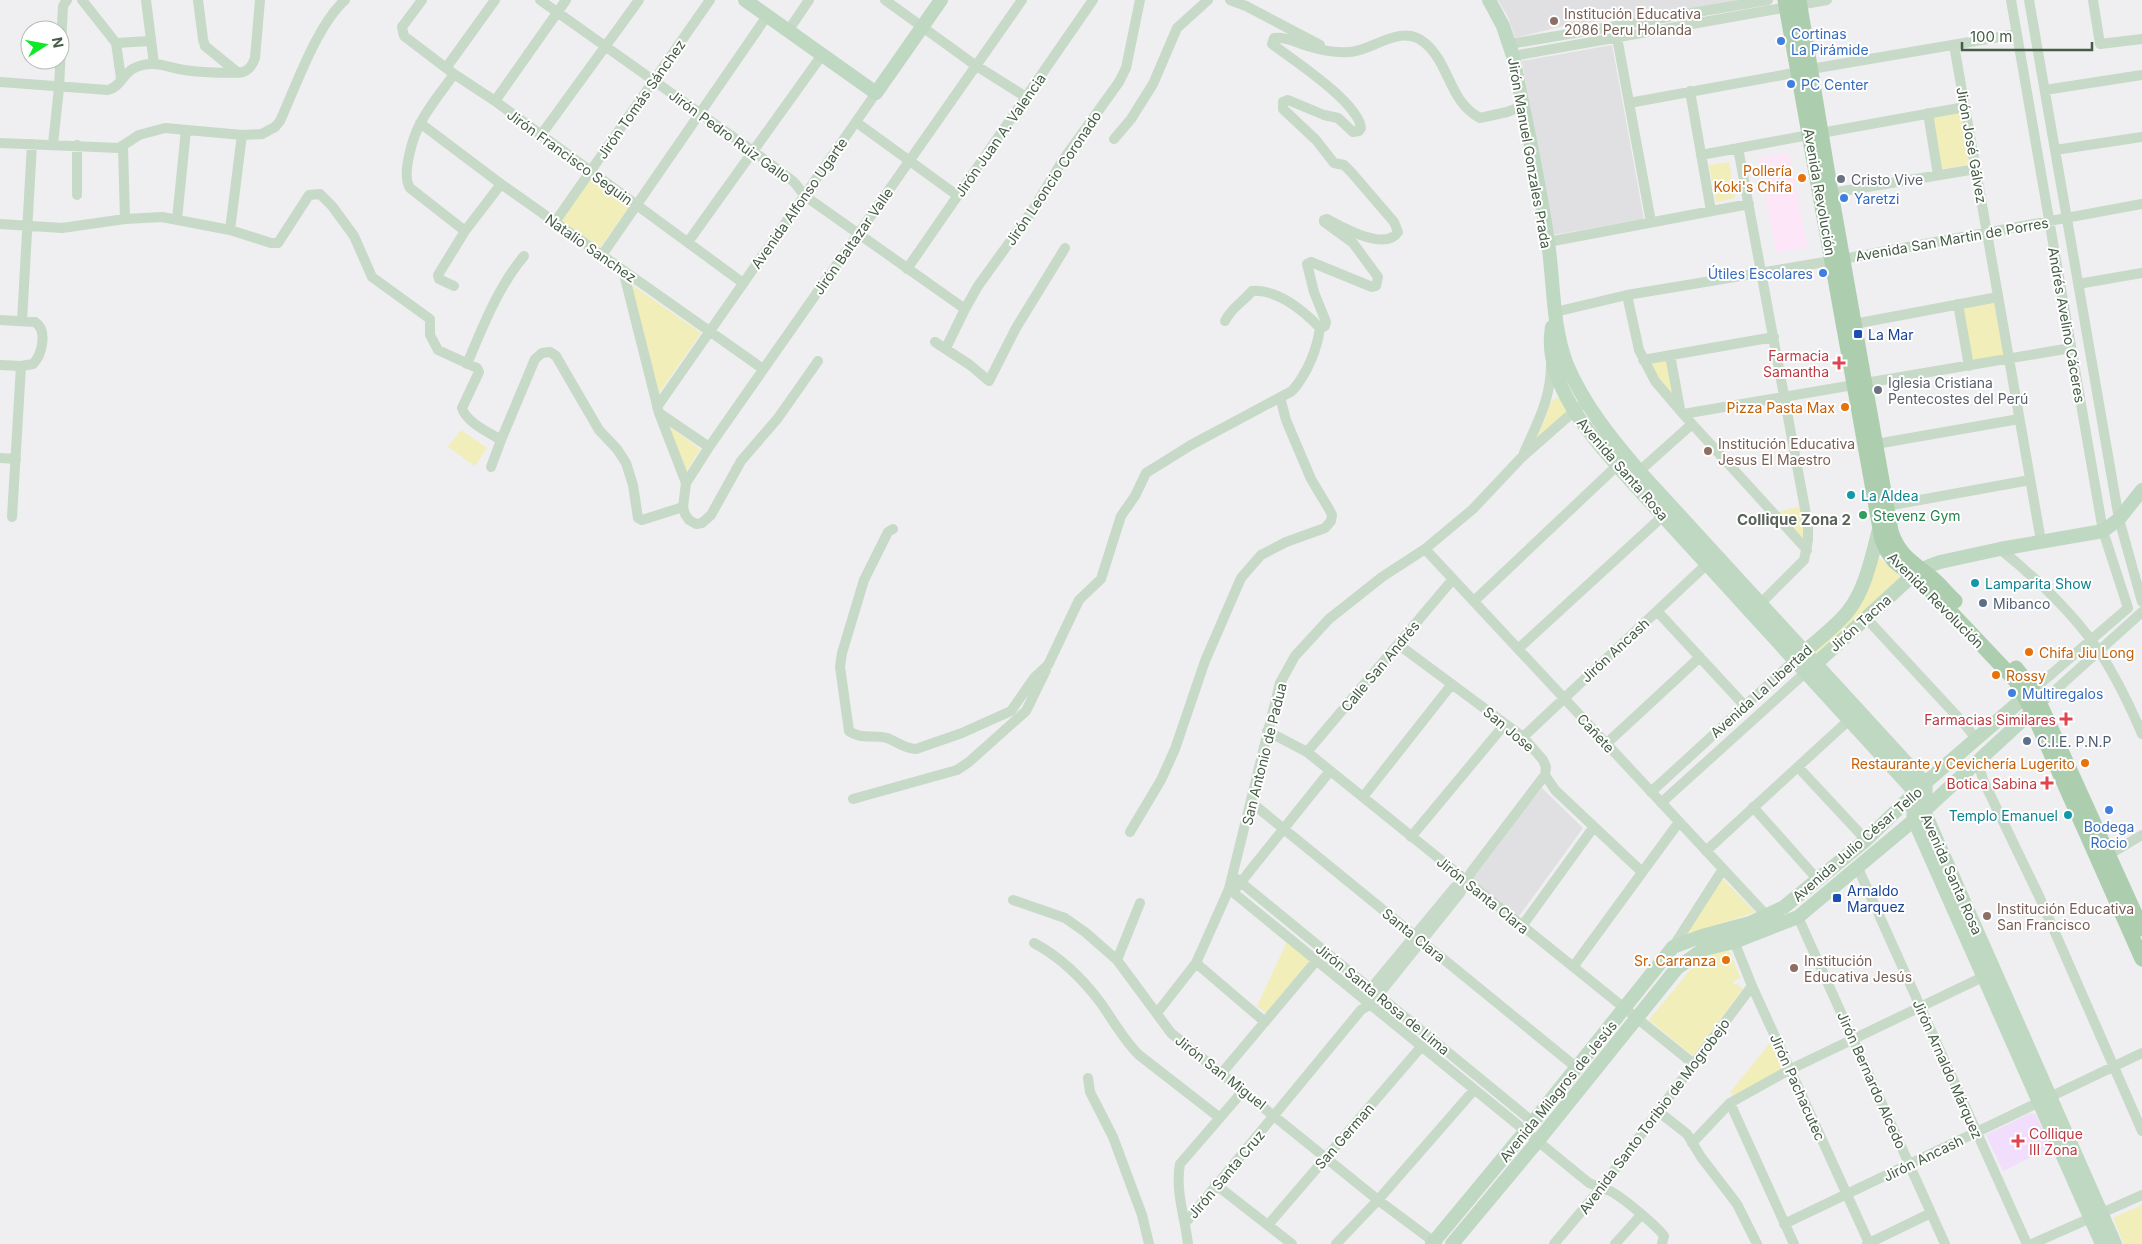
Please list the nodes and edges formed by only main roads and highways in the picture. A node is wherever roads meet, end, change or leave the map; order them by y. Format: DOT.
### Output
graph roads {
  1 [pos="1793,3"];
  2 [pos="1815,134"];
  3 [pos="1837,260"];
  4 [pos="1859,385"];
  5 [pos="1918,572"];
  6 [pos="2036,707"];
  7 [pos="2142,929"];
  8 [pos="2142,959"];
  1 -- 2 [label="main road, Avenida Revolución"];
  2 -- 3 [label="main road, Avenida Revolución"];
  2 -- 3 [label="main road, Avenida Revolución"];
  3 -- 4 [label="main road, Avenida Revolución"];
  3 -- 4 [label="main road, Avenida Revolución"];
  4 -- 5 [label="main road, Avenida Revolución"];
  4 -- 5 [label="main road, Avenida Revolución"];
  5 -- 6 [label="main road, Avenida Revolución"];
  6 -- 7 [label="main road, Avenida Revolución"];
  6 -- 8 [label="main road, Avenida Revolución"];
}
